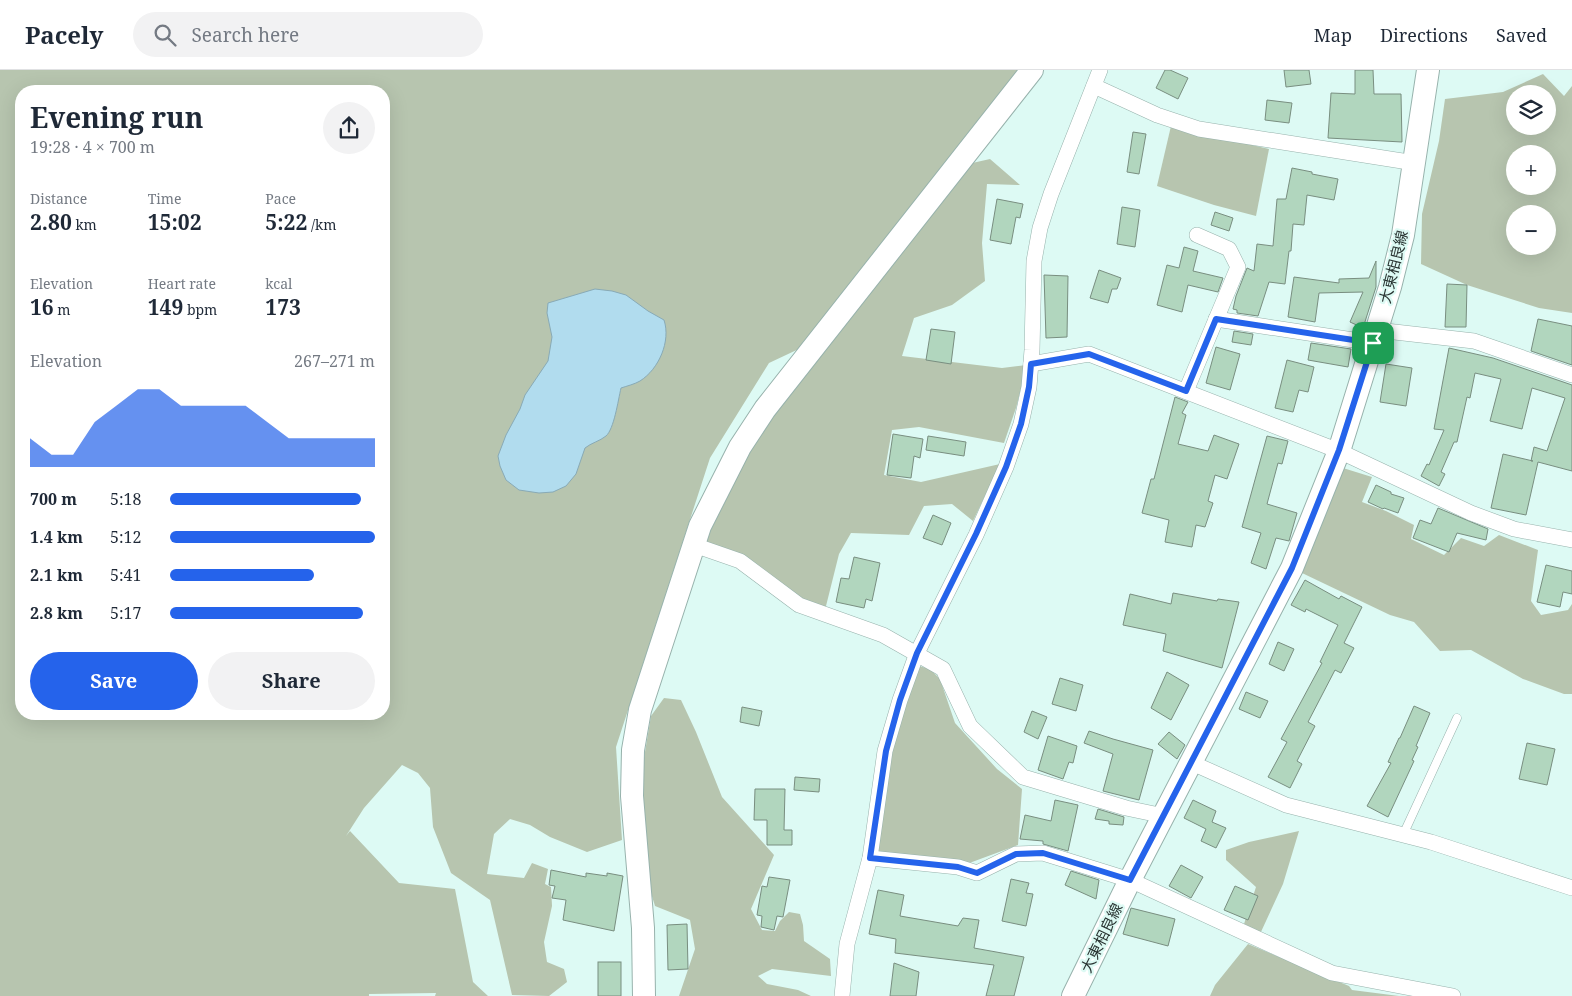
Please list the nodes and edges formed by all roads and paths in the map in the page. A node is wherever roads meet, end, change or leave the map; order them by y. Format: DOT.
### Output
graph roads {
  1 [pos="1032,70"];
  2 [pos="1100,70"];
  3 [pos="1428,70"];
  4 [pos="1094,86"];
  5 [pos="1415,164"];
  6 [pos="1197,234"];
  7 [pos="1216,319"];
  8 [pos="1375,336"];
  9 [pos="1031,364"];
  10 [pos="1572,375"];
  11 [pos="1186,391"];
  12 [pos="1339,450"];
  13 [pos="1572,540"];
  14 [pos="694,545"];
  15 [pos="917,653"];
  16 [pos="1457,718"];
  17 [pos="1192,763"];
  18 [pos="1164,816"];
  19 [pos="1403,835"];
  20 [pos="870,858"];
  21 [pos="1130,880"];
  22 [pos="1572,888"];
  23 [pos="644,996"];
  24 [pos="842,996"];
  25 [pos="1073,996"];
  26 [pos="1452,996"];
  1 -- 14 [label="street"];
  2 -- 4 [label="street"];
  3 -- 5 [label="street, 大東相良線"];
  4 -- 5 [label="street"];
  4 -- 9 [label="street"];
  5 -- 8 [label="street, 大東相良線"];
  6 -- 7 [label="street"];
  7 -- 8 [label="street"];
  7 -- 11 [label="street"];
  8 -- 10 [label="street"];
  8 -- 12 [label="street, 大東相良線"];
  9 -- 11 [label="street"];
  9 -- 15 [label="street"];
  11 -- 12 [label="street"];
  12 -- 13 [label="street"];
  12 -- 17 [label="street, 大東相良線"];
  14 -- 15 [label="street"];
  14 -- 23 [label="street"];
  15 -- 18 [label="street"];
  15 -- 20 [label="street"];
  16 -- 19 [label="lane"];
  17 -- 18 [label="street, 大東相良線"];
  17 -- 19 [label="street"];
  18 -- 21 [label="street, 大東相良線"];
  19 -- 22 [label="street"];
  20 -- 21 [label="street"];
  20 -- 24 [label="street"];
  21 -- 25 [label="street, 大東相良線"];
  21 -- 26 [label="street"];
}
